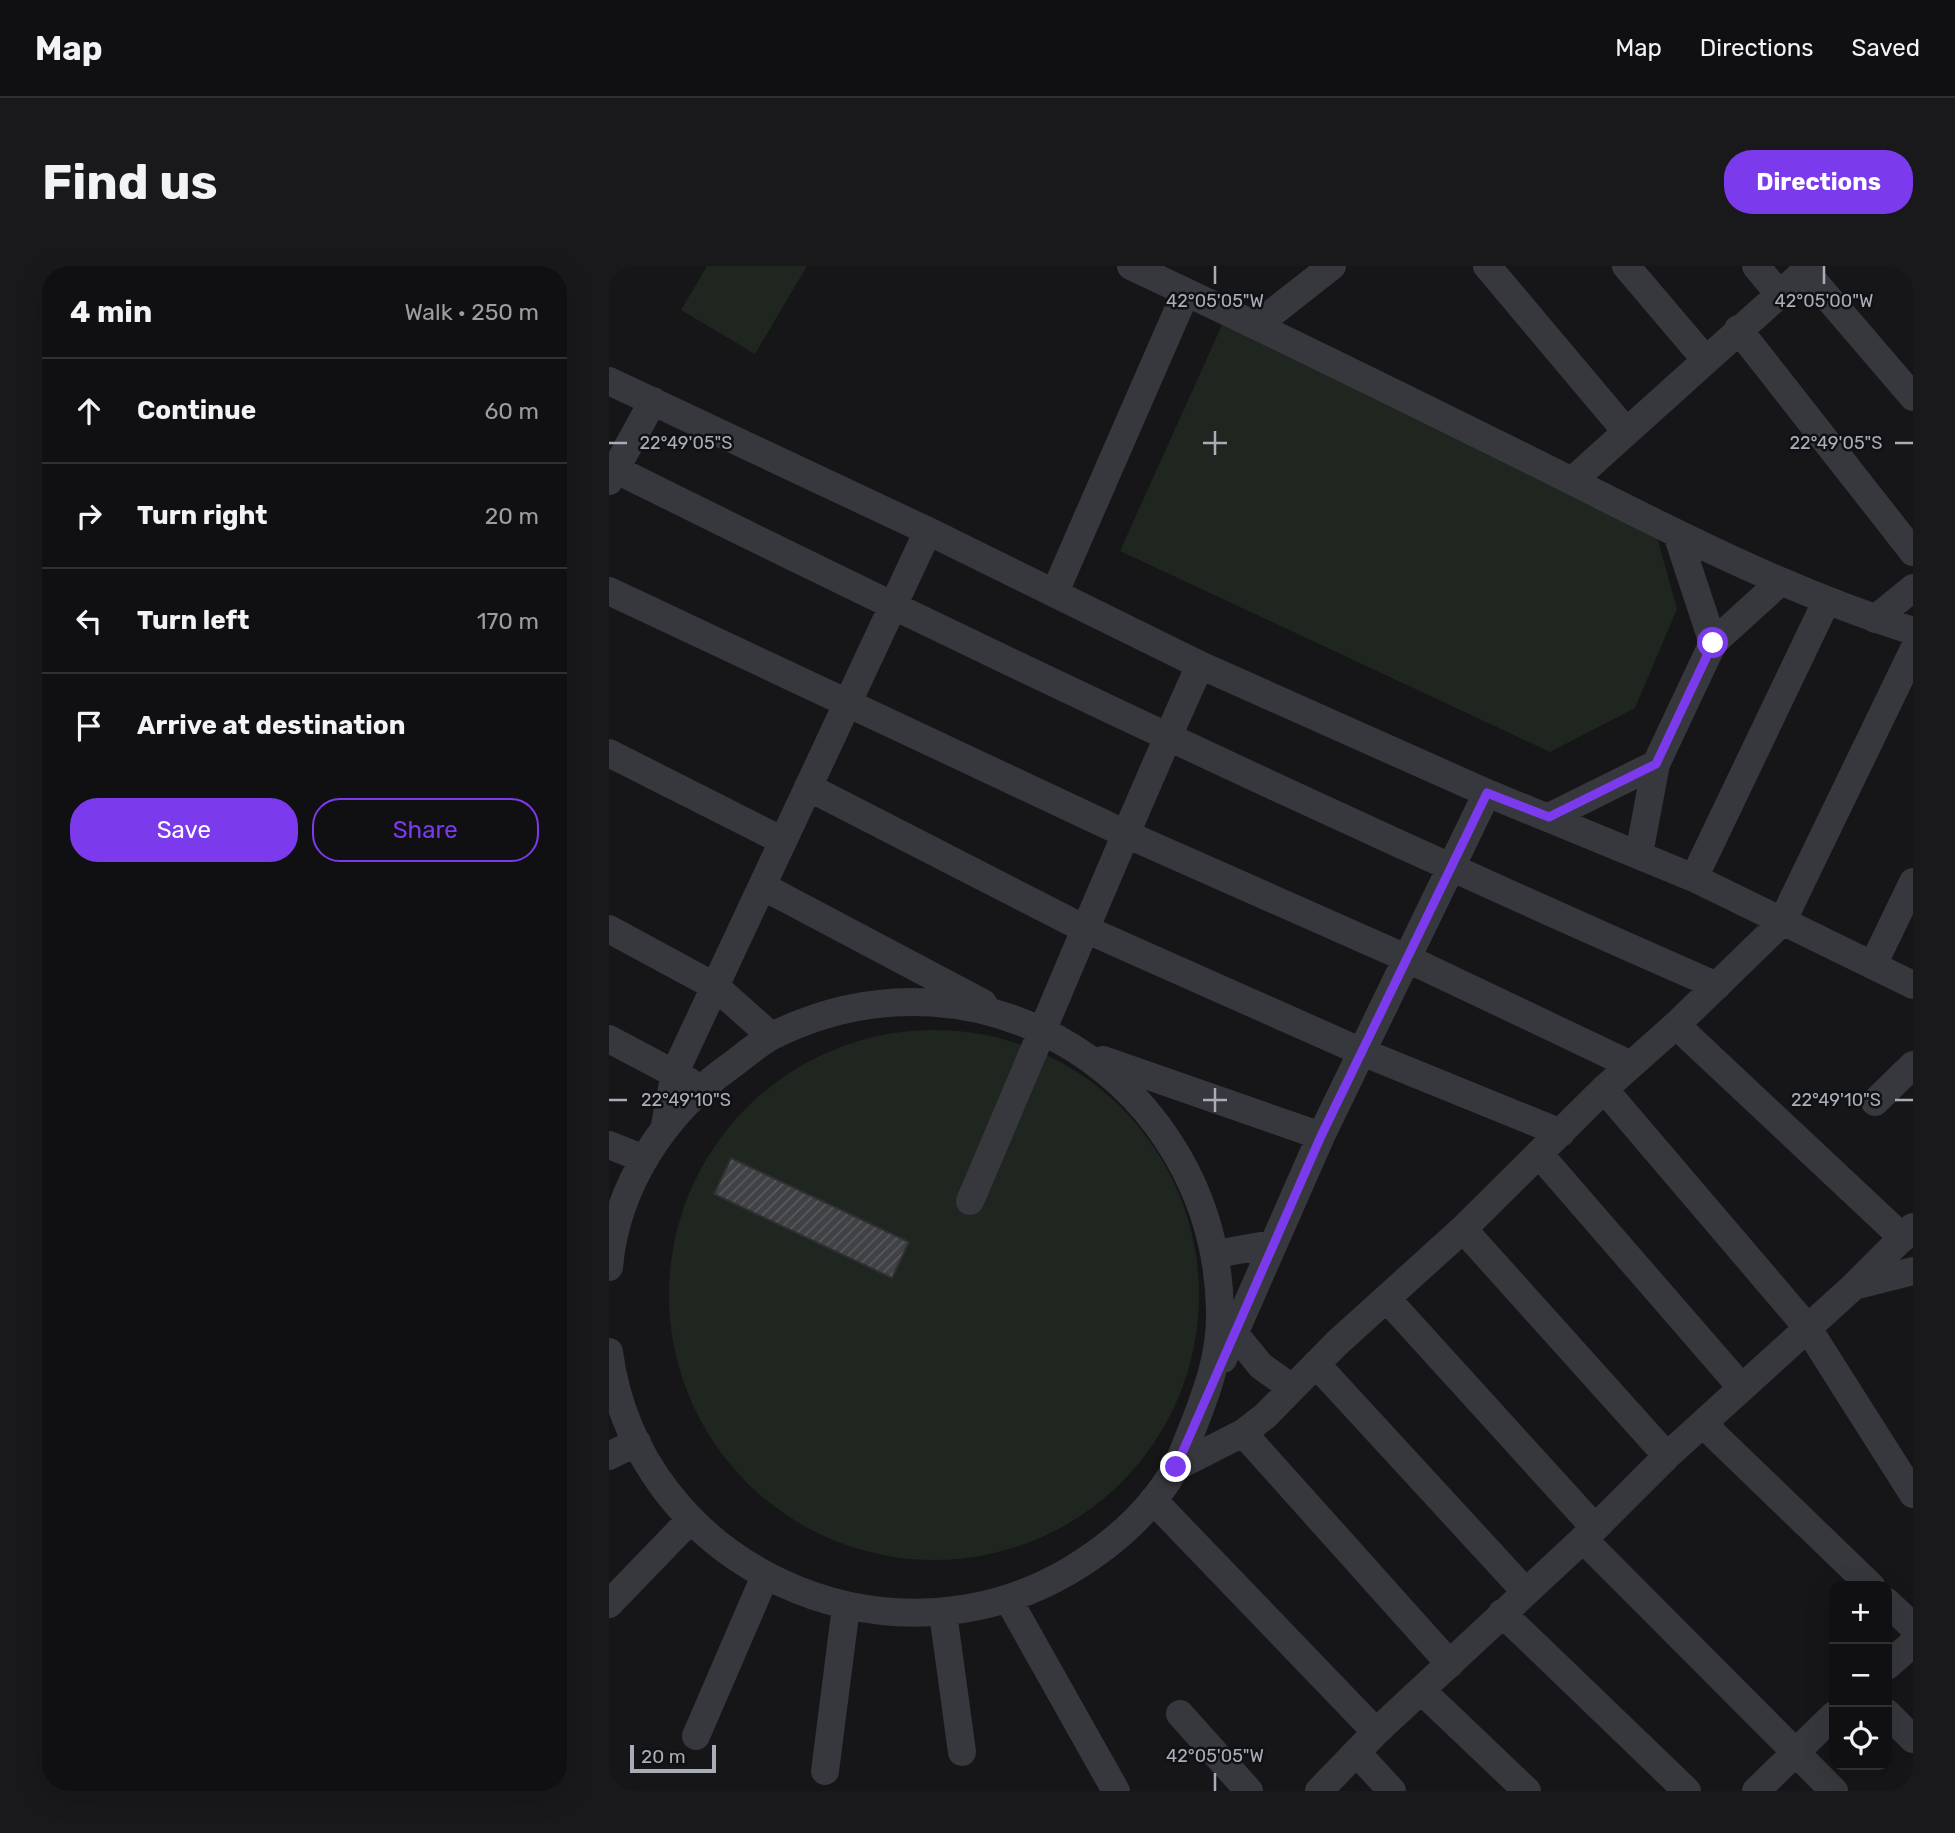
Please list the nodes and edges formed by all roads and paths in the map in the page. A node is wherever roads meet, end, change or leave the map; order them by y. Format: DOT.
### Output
graph roads {
  1 [pos="1131,266"];
  2 [pos="1487,266"];
  3 [pos="1626,266"];
  4 [pos="1756,266"];
  5 [pos="1808,268"];
  6 [pos="1319,270"];
  7 [pos="1186,292"];
  8 [pos="1779,294"];
  9 [pos="1258,324"];
  10 [pos="1738,329"];
  11 [pos="1705,359"];
  12 [pos="609,382"];
  13 [pos="1913,397"];
  14 [pos="653,401"];
  15 [pos="1625,430"];
  16 [pos="612,475"];
  17 [pos="1572,481"];
  18 [pos="928,531"];
  19 [pos="1678,537"];
  20 [pos="1913,552"];
  21 [pos="1779,583"];
  22 [pos="1913,588"];
  23 [pos="609,591"];
  24 [pos="1055,592"];
  25 [pos="1826,602"];
  26 [pos="891,607"];
  27 [pos="1875,619"];
  28 [pos="1913,631"];
  29 [pos="1713,643"];
  30 [pos="1913,651"];
  31 [pos="1200,665"];
  32 [pos="848,703"];
  33 [pos="1168,736"];
  34 [pos="609,752"];
  35 [pos="1656,764"];
  36 [pos="808,787"];
  37 [pos="1487,793"];
  38 [pos="1549,817"];
  39 [pos="1126,834"];
  40 [pos="783,841"];
  41 [pos="1639,854"];
  42 [pos="1451,869"];
  43 [pos="1694,878"];
  44 [pos="1913,882"];
  45 [pos="764,887"];
  46 [pos="1782,922"];
  47 [pos="1083,928"];
  48 [pos="609,929"];
  49 [pos="1406,958"];
  50 [pos="1873,965"];
  51 [pos="1913,985"];
  52 [pos="1717,986"];
  53 [pos="716,987"];
  54 [pos="1010,1018"];
  55 [pos="1676,1025"];
  56 [pos="1044,1031"];
  57 [pos="771,1037"];
  58 [pos="609,1039"];
  59 [pos="1362,1052"];
  60 [pos="1084,1054"];
  61 [pos="1631,1065"];
  62 [pos="1913,1065"];
  63 [pos="675,1072"];
  64 [pos="699,1088"];
  65 [pos="1604,1088"];
  66 [pos="1875,1102"];
  67 [pos="664,1128"];
  68 [pos="1561,1132"];
  69 [pos="1321,1136"];
  70 [pos="609,1145"];
  71 [pos="1539,1154"];
  72 [pos="644,1159"];
  73 [pos="970,1201"];
  74 [pos="1463,1228"];
  75 [pos="1908,1232"];
  76 [pos="1272,1244"];
  77 [pos="1216,1254"];
  78 [pos="609,1257"];
  79 [pos="1913,1271"];
  80 [pos="1854,1286"];
  81 [pos="1387,1299"];
  82 [pos="1228,1325"];
  83 [pos="1807,1327"];
  84 [pos="609,1352"];
  85 [pos="609,1358"];
  86 [pos="1316,1364"];
  87 [pos="1292,1388"];
  88 [pos="1742,1388"];
  89 [pos="1703,1424"];
  90 [pos="1243,1433"];
  91 [pos="637,1442"];
  92 [pos="609,1456"];
  93 [pos="1667,1456"];
  94 [pos="1176,1467"];
  95 [pos="1913,1494"];
  96 [pos="1153,1500"];
  97 [pos="691,1520"];
  98 [pos="1589,1533"];
  99 [pos="765,1576"];
  100 [pos="1866,1581"];
  101 [pos="1525,1591"];
  102 [pos="1009,1599"];
  103 [pos="609,1604"];
  104 [pos="846,1607"];
  105 [pos="1892,1607"];
  106 [pos="943,1613"];
  107 [pos="1502,1613"];
  108 [pos="1913,1627"];
  109 [pos="1913,1643"];
  110 [pos="1892,1662"];
  111 [pos="1450,1664"];
  112 [pos="1422,1691"];
  113 [pos="1180,1714"];
  114 [pos="1892,1718"];
  115 [pos="1829,1720"];
  116 [pos="1376,1732"];
  117 [pos="696,1736"];
  118 [pos="1913,1739"];
  119 [pos="1797,1751"];
  120 [pos="962,1752"];
  121 [pos="1357,1753"];
  122 [pos="825,1771"];
  123 [pos="1116,1791"];
  124 [pos="1249,1791"];
  125 [pos="1319,1791"];
  126 [pos="1392,1791"];
  127 [pos="1527,1791"];
  128 [pos="1687,1791"];
  129 [pos="1756,1791"];
  130 [pos="1834,1791"];
  1 -- 7 [label="street"];
  2 -- 15 [label="street"];
  3 -- 11 [label="street"];
  4 -- 8 [label="street"];
  5 -- 8 [label="street"];
  5 -- 13 [label="street"];
  6 -- 9 [label="street"];
  7 -- 9 [label="street"];
  7 -- 24 [label="street"];
  8 -- 10 [label="street"];
  9 -- 17 [label="street"];
  10 -- 11 [label="street"];
  10 -- 20 [label="street"];
  11 -- 15 [label="street"];
  12 -- 14 [label="street"];
  14 -- 16 [label="street"];
  14 -- 18 [label="street"];
  15 -- 17 [label="street"];
  16 -- 26 [label="street"];
  17 -- 19 [label="street"];
  18 -- 24 [label="street"];
  18 -- 26 [label="street"];
  19 -- 21 [label="street"];
  19 -- 29 [label="street"];
  21 -- 25 [label="street"];
  21 -- 29 [label="street"];
  22 -- 27 [label="street"];
  23 -- 32 [label="street"];
  24 -- 31 [label="street"];
  25 -- 27 [label="street"];
  25 -- 43 [label="street"];
  26 -- 32 [label="street"];
  26 -- 33 [label="street"];
  27 -- 28 [label="street"];
  29 -- 35 [label="street"];
  30 -- 46 [label="street"];
  31 -- 33 [label="street"];
  31 -- 37 [label="street"];
  32 -- 36 [label="street"];
  32 -- 39 [label="street"];
  33 -- 39 [label="street"];
  33 -- 42 [label="street"];
  34 -- 40 [label="street"];
  35 -- 38 [label="street"];
  35 -- 41 [label="street"];
  36 -- 40 [label="street"];
  36 -- 47 [label="street"];
  37 -- 38 [label="street"];
  37 -- 42 [label="street"];
  38 -- 41 [label="street"];
  39 -- 47 [label="street"];
  39 -- 49 [label="street"];
  40 -- 45 [label="street"];
  41 -- 43 [label="street"];
  42 -- 49 [label="street"];
  42 -- 52 [label="street"];
  43 -- 46 [label="street"];
  44 -- 50 [label="street"];
  45 -- 53 [label="street"];
  45 -- 54 [label="street"];
  46 -- 50 [label="street"];
  46 -- 52 [label="street"];
  47 -- 56 [label="street"];
  47 -- 59 [label="street"];
  48 -- 53 [label="street"];
  49 -- 59 [label="street"];
  49 -- 61 [label="street"];
  50 -- 51 [label="street"];
  52 -- 55 [label="street"];
  53 -- 57 [label="street"];
  53 -- 63 [label="street"];
  54 -- 56 [label="street"];
  54 -- 57 [label="street"];
  55 -- 61 [label="street"];
  55 -- 75 [label="street"];
  56 -- 60 [label="street"];
  56 -- 73 [label="street"];
  57 -- 64 [label="street"];
  58 -- 63 [label="street"];
  59 -- 68 [label="street"];
  59 -- 69 [label="street"];
  60 -- 69 [label="street"];
  60 -- 77 [label="street"];
  61 -- 65 [label="street"];
  62 -- 66 [label="street"];
  63 -- 64 [label="street"];
  63 -- 67 [label="street"];
  64 -- 67 [label="street"];
  65 -- 68 [label="street"];
  65 -- 83 [label="street"];
  67 -- 72 [label="street"];
  68 -- 71 [label="street"];
  69 -- 76 [label="street"];
  70 -- 72 [label="street"];
  71 -- 74 [label="street"];
  71 -- 88 [label="street"];
  72 -- 78 [label="street"];
  74 -- 81 [label="street"];
  74 -- 93 [label="street"];
  75 -- 80 [label="street"];
  76 -- 77 [label="street"];
  76 -- 82 [label="street"];
  77 -- 82 [label="street"];
  79 -- 80 [label="street"];
  80 -- 83 [label="street"];
  81 -- 86 [label="street"];
  81 -- 98 [label="street"];
  82 -- 87 [label="street"];
  82 -- 94 [label="street"];
  83 -- 88 [label="street"];
  83 -- 95 [label="street"];
  84 -- 85 [label="street"];
  85 -- 91 [label="street"];
  86 -- 87 [label="street"];
  86 -- 101 [label="street"];
  87 -- 90 [label="street"];
  88 -- 89 [label="street"];
  89 -- 93 [label="street"];
  89 -- 100 [label="street"];
  90 -- 94 [label="street"];
  90 -- 111 [label="street"];
  91 -- 92 [label="street"];
  91 -- 97 [label="street"];
  93 -- 98 [label="street"];
  94 -- 96 [label="street"];
  96 -- 102 [label="street"];
  96 -- 116 [label="street"];
  97 -- 99 [label="street"];
  97 -- 103 [label="street"];
  98 -- 101 [label="street"];
  98 -- 119 [label="street"];
  99 -- 104 [label="street"];
  99 -- 117 [label="street"];
  101 -- 107 [label="street"];
  102 -- 106 [label="street"];
  102 -- 123 [label="street"];
  104 -- 106 [label="street"];
  104 -- 122 [label="street"];
  105 -- 108 [label="street"];
  106 -- 120 [label="street"];
  107 -- 111 [label="street"];
  107 -- 128 [label="street"];
  109 -- 110 [label="street"];
  111 -- 112 [label="street"];
  112 -- 116 [label="street"];
  112 -- 127 [label="street"];
  113 -- 124 [label="street"];
  114 -- 118 [label="street"];
  115 -- 119 [label="street"];
  116 -- 121 [label="street"];
  119 -- 129 [label="street"];
  119 -- 130 [label="street"];
  121 -- 125 [label="street"];
  121 -- 126 [label="street"];
}
